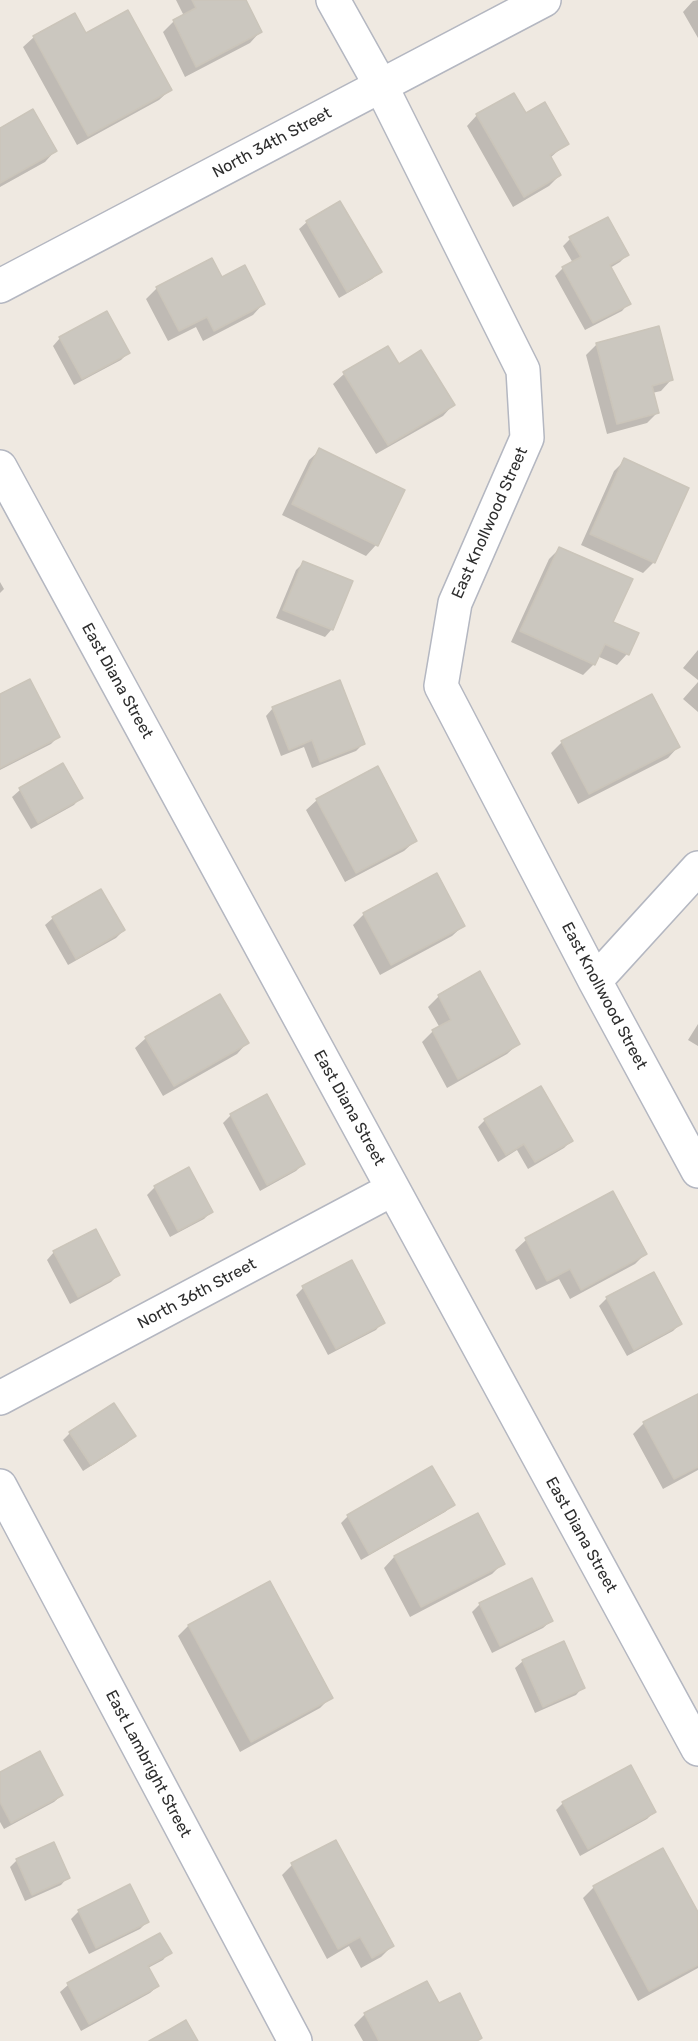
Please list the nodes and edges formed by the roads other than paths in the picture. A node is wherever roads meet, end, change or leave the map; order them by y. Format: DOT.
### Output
graph roads {
  1 [pos="333,0"];
  2 [pos="544,0"];
  3 [pos="381,86"];
  4 [pos="0,286"];
  5 [pos="0,467"];
  6 [pos="698,868"];
  7 [pos="595,981"];
  8 [pos="698,1171"];
  9 [pos="393,1190"];
  10 [pos="0,1398"];
  11 [pos="0,1486"];
  12 [pos="698,1749"];
  13 [pos="295,2041"];
  1 -- 3 [label="street, East Knollwood Street"];
  2 -- 3 [label="street, North 34th Street"];
  3 -- 4 [label="street, North 34th Street"];
  3 -- 7 [label="street, East Knollwood Street"];
  5 -- 9 [label="street, East Diana Street"];
  6 -- 7 [label="street"];
  7 -- 8 [label="street, East Knollwood Street"];
  9 -- 10 [label="street, North 36th Street"];
  9 -- 12 [label="street, East Diana Street"];
  11 -- 13 [label="street, East Lambright Street"];
}
